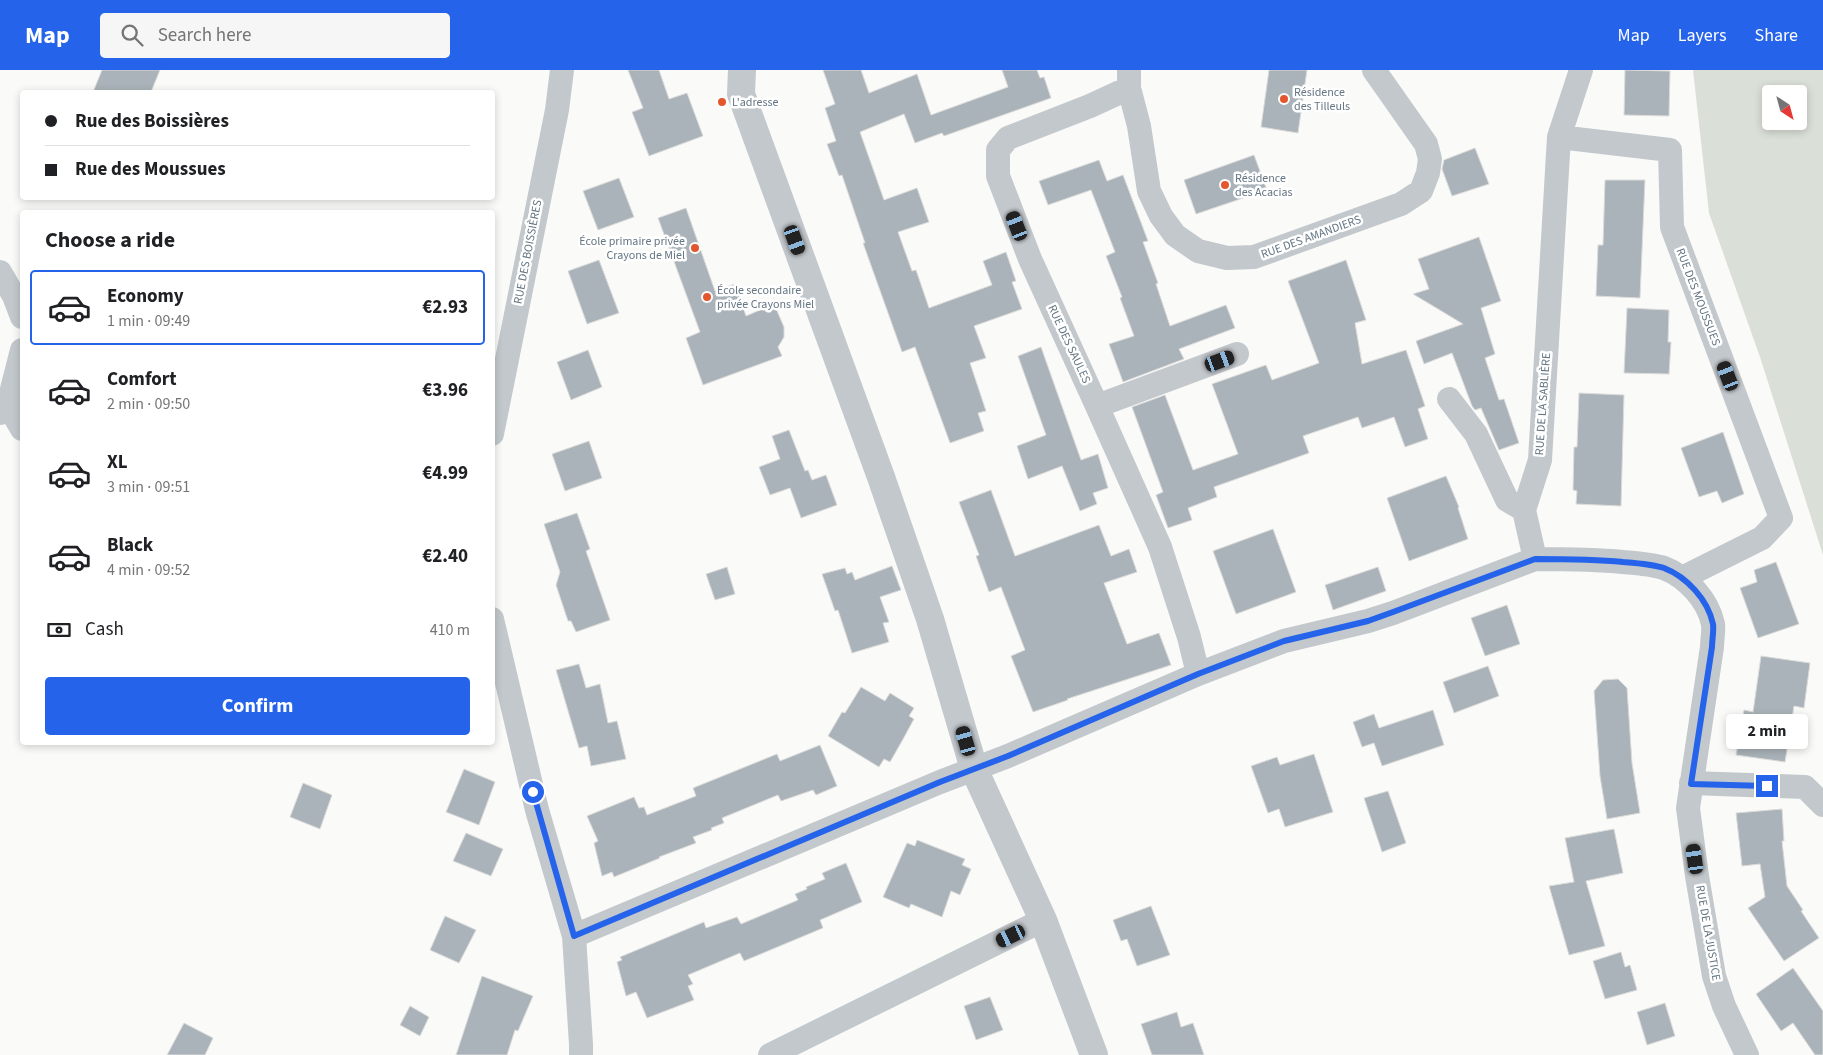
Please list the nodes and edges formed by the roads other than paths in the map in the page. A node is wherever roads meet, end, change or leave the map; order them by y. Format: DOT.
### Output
graph roads {
  1 [pos="562,70"];
  2 [pos="742,70"];
  3 [pos="1374,70"];
  4 [pos="1580,70"];
  5 [pos="1129,79"];
  6 [pos="1558,137"];
  7 [pos="0,272"];
  8 [pos="20,312"];
  9 [pos="1237,354"];
  10 [pos="20,357"];
  11 [pos="1449,399"];
  12 [pos="1097,406"];
  13 [pos="4,409"];
  14 [pos="495,419"];
  15 [pos="20,427"];
  16 [pos="1524,510"];
  17 [pos="1535,559"];
  18 [pos="1682,578"];
  19 [pos="495,632"];
  20 [pos="1198,674"];
  21 [pos="974,769"];
  22 [pos="1691,784"];
  23 [pos="1823,805"];
  24 [pos="1042,920"];
  25 [pos="574,936"];
  26 [pos="581,1055"];
  27 [pos="770,1055"];
  28 [pos="1094,1055"];
  29 [pos="1747,1055"];
  1 -- 14 [label="street, RUE DES BOISSIÈRES"];
  2 -- 21 [label="street"];
  3 -- 5 [label="street, RUE DES AMANDIERS"];
  4 -- 6 [label="street, RUE DE LA SABLIÈRE"];
  5 -- 12 [label="street, RUE DES SAULES"];
  6 -- 16 [label="street, RUE DE LA SABLIÈRE"];
  6 -- 18 [label="street, RUE DES MOUSSUES"];
  7 -- 8 [label="street"];
  9 -- 12 [label="street"];
  10 -- 13 [label="street"];
  11 -- 16 [label="street"];
  12 -- 20 [label="street, RUE DES SAULES"];
  13 -- 15 [label="street"];
  16 -- 17 [label="street"];
  17 -- 18 [label="street, RUE DE LA JUSTICE"];
  17 -- 20 [label="street"];
  18 -- 22 [label="street, RUE DE LA JUSTICE"];
  19 -- 25 [label="street"];
  20 -- 21 [label="street"];
  21 -- 24 [label="street"];
  21 -- 25 [label="street"];
  22 -- 23 [label="street"];
  22 -- 29 [label="street, RUE DE LA JUSTICE"];
  24 -- 27 [label="street"];
  24 -- 28 [label="street"];
  25 -- 26 [label="street"];
}
